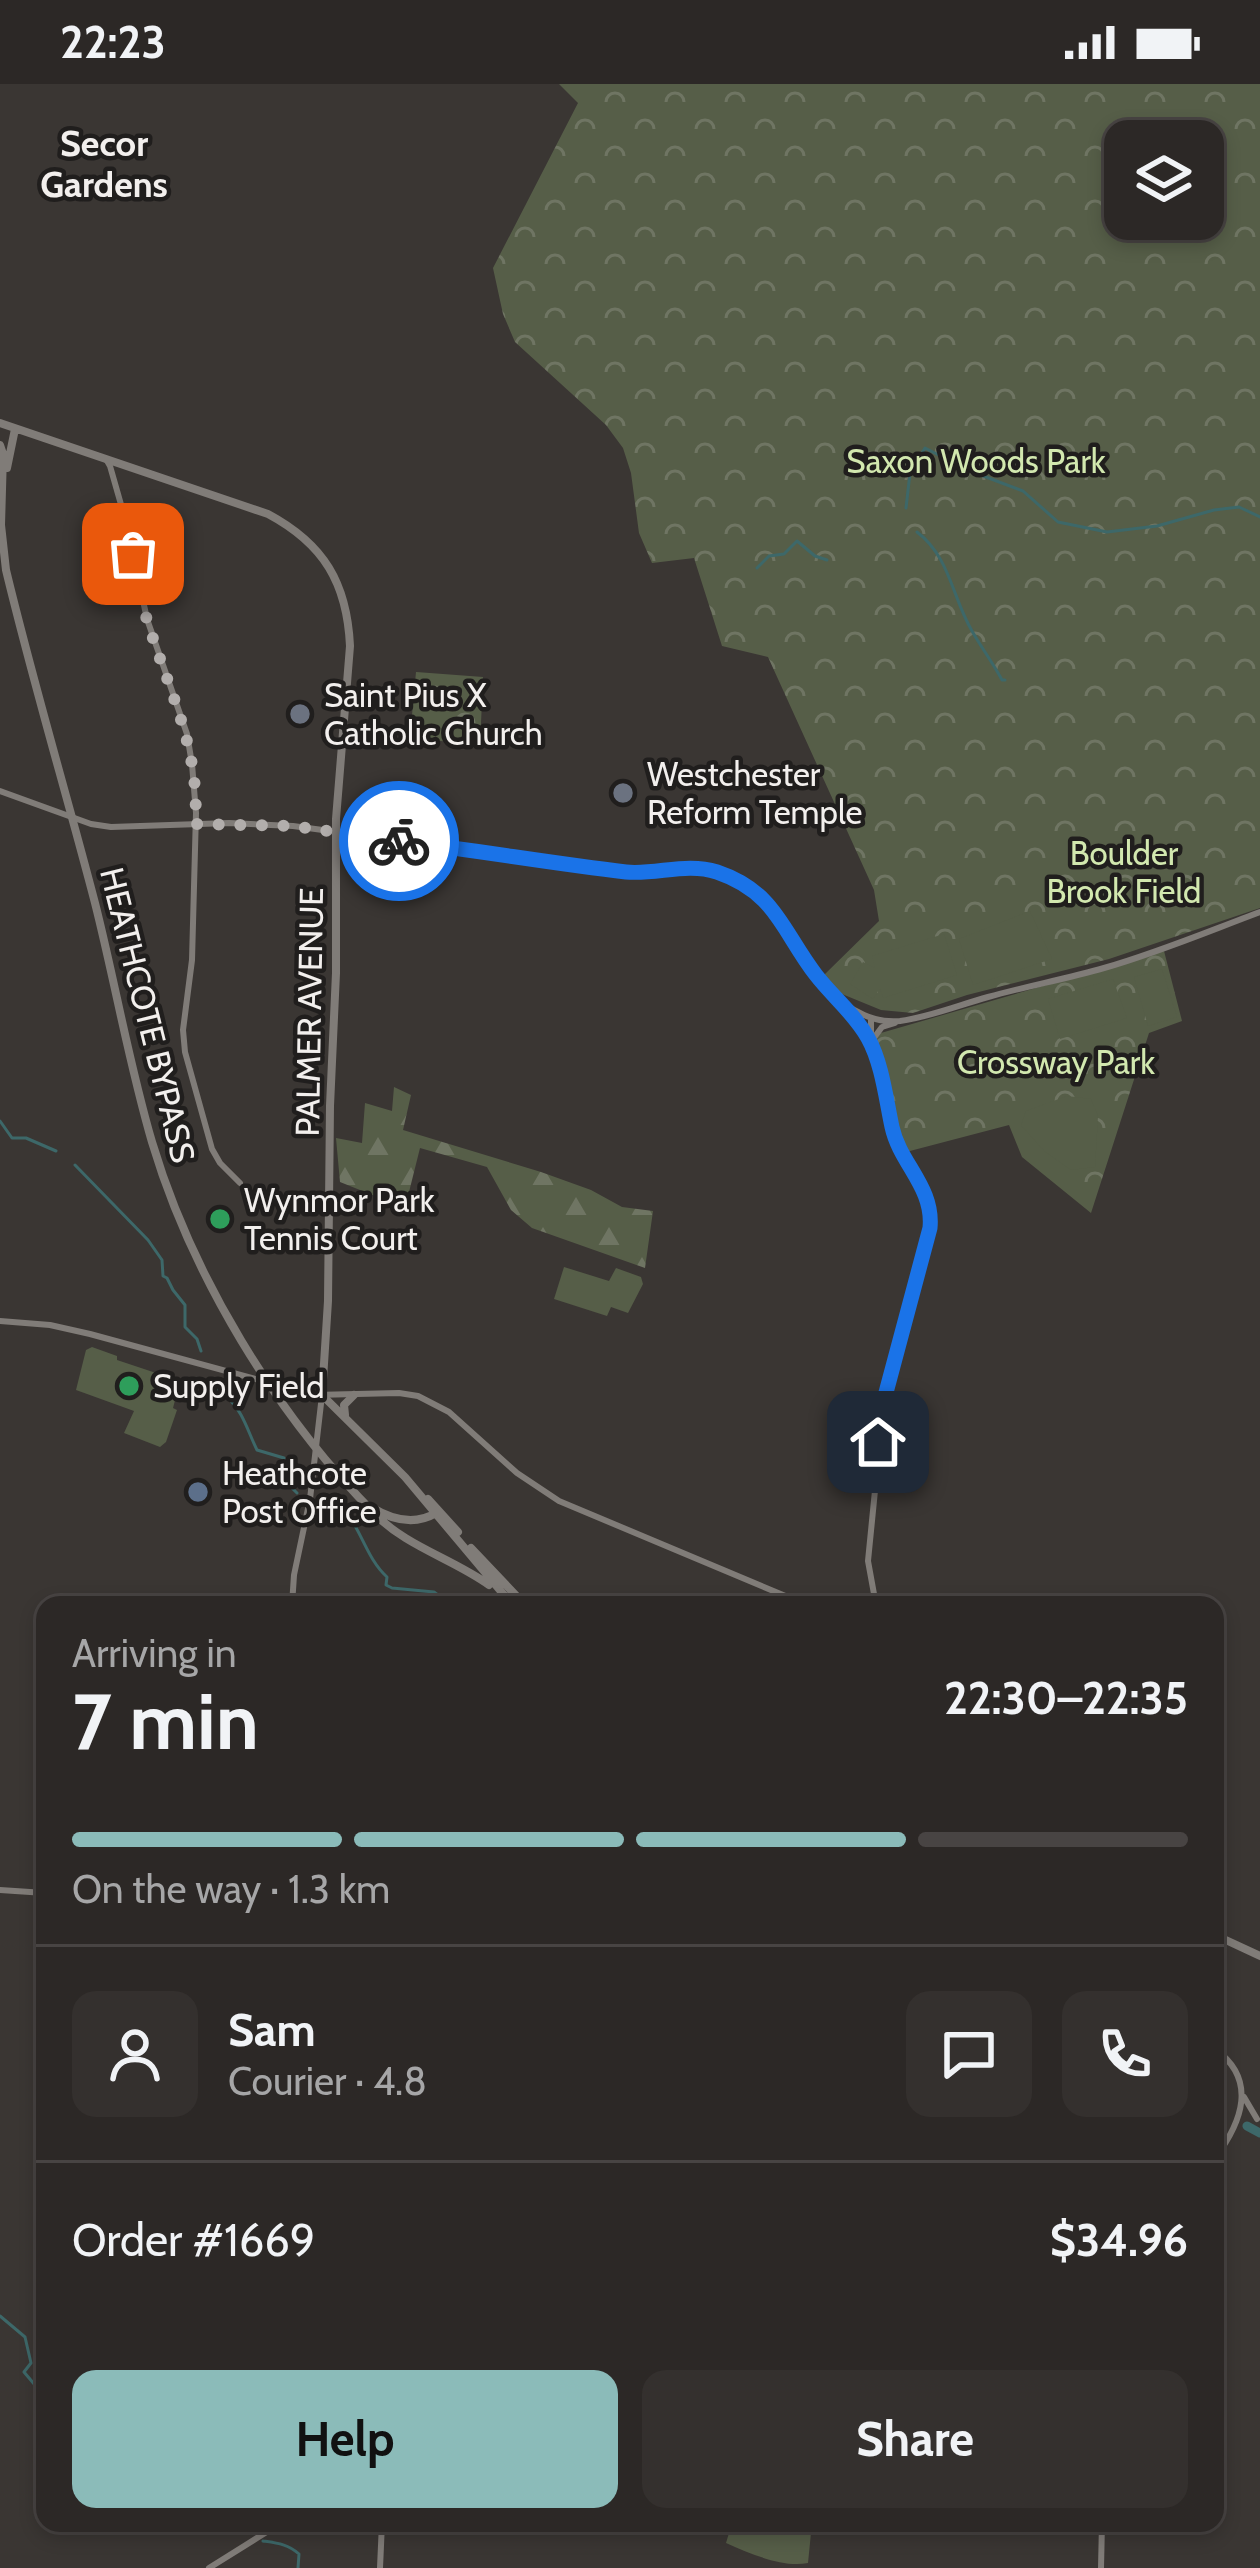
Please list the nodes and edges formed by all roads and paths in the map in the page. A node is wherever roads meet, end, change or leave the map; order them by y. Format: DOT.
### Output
graph roads {
  1 [pos="0,423"];
  2 [pos="16,429"];
  3 [pos="0,446"];
  4 [pos="106,459"];
  5 [pos="3,491"];
  6 [pos="0,791"];
  7 [pos="195,824"];
  8 [pos="336,832"];
  9 [pos="1260,912"];
  10 [pos="845,1005"];
  11 [pos="872,1018"];
  12 [pos="908,1020"];
  13 [pos="871,1042"];
  14 [pos="239,1184"];
  15 [pos="0,1321"];
  16 [pos="322,1395"];
  17 [pos="354,1395"];
  18 [pos="346,1416"];
  19 [pos="365,1503"];
  20 [pos="437,1512"];
  21 [pos="423,1519"];
  22 [pos="425,1548"];
  23 [pos="504,1595"];
  24 [pos="293,1596"];
  25 [pos="513,1596"];
  26 [pos="786,1596"];
  27 [pos="874,1596"];
  28 [pos="0,1890"];
  29 [pos="36,1892"];
  30 [pos="1224,1939"];
  31 [pos="1260,1956"];
  32 [pos="1224,2058"];
  33 [pos="1242,2093"];
  34 [pos="1240,2111"];
  35 [pos="1257,2119"];
  36 [pos="1233,2129"];
  37 [pos="1224,2144"];
  38 [pos="267,2532"];
  39 [pos="382,2532"];
  40 [pos="1102,2532"];
  41 [pos="209,2568"];
  42 [pos="380,2568"];
  43 [pos="1101,2568"];
  1 -- 2 [label="main road, PALMER AVENUE"];
  2 -- 4 [label="main road, PALMER AVENUE"];
  2 -- 5 [label="main road"];
  3 -- 5 [label="main road"];
  4 -- 7 [label="street"];
  4 -- 8 [label="main road, PALMER AVENUE"];
  5 -- 19 [label="main road, HEATHCOTE BYPASS"];
  6 -- 7 [label="street"];
  7 -- 8 [label="street"];
  7 -- 14 [label="street"];
  8 -- 10 [label="street"];
  8 -- 16 [label="main road, PALMER AVENUE"];
  9 -- 12 [label="street"];
  10 -- 11 [label="street"];
  10 -- 13 [label="street"];
  11 -- 12 [label="street"];
  11 -- 13 [label="street"];
  12 -- 13 [label="street"];
  13 -- 27 [label="street"];
  15 -- 16 [label="street"];
  16 -- 17 [label="street"];
  16 -- 18 [label="main road"];
  16 -- 24 [label="street, PALMER AVENUE"];
  17 -- 18 [label="main road"];
  17 -- 26 [label="street"];
  18 -- 20 [label="main road"];
  19 -- 21 [label="main road"];
  19 -- 22 [label="main road, HEATHCOTE BYPASS"];
  20 -- 21 [label="main road"];
  20 -- 23 [label="main road"];
  20 -- 25 [label="main road"];
  21 -- 22 [label="main road"];
  22 -- 23 [label="main road, HEATHCOTE BYPASS"];
  28 -- 29 [label="street"];
  30 -- 31 [label="main road"];
  32 -- 33 [label="street"];
  33 -- 34 [label="street"];
  33 -- 35 [label="street"];
  34 -- 35 [label="street"];
  34 -- 36 [label="street"];
  35 -- 36 [label="street"];
  36 -- 37 [label="street"];
  38 -- 41 [label="street"];
  39 -- 42 [label="street"];
  40 -- 43 [label="street"];
}
